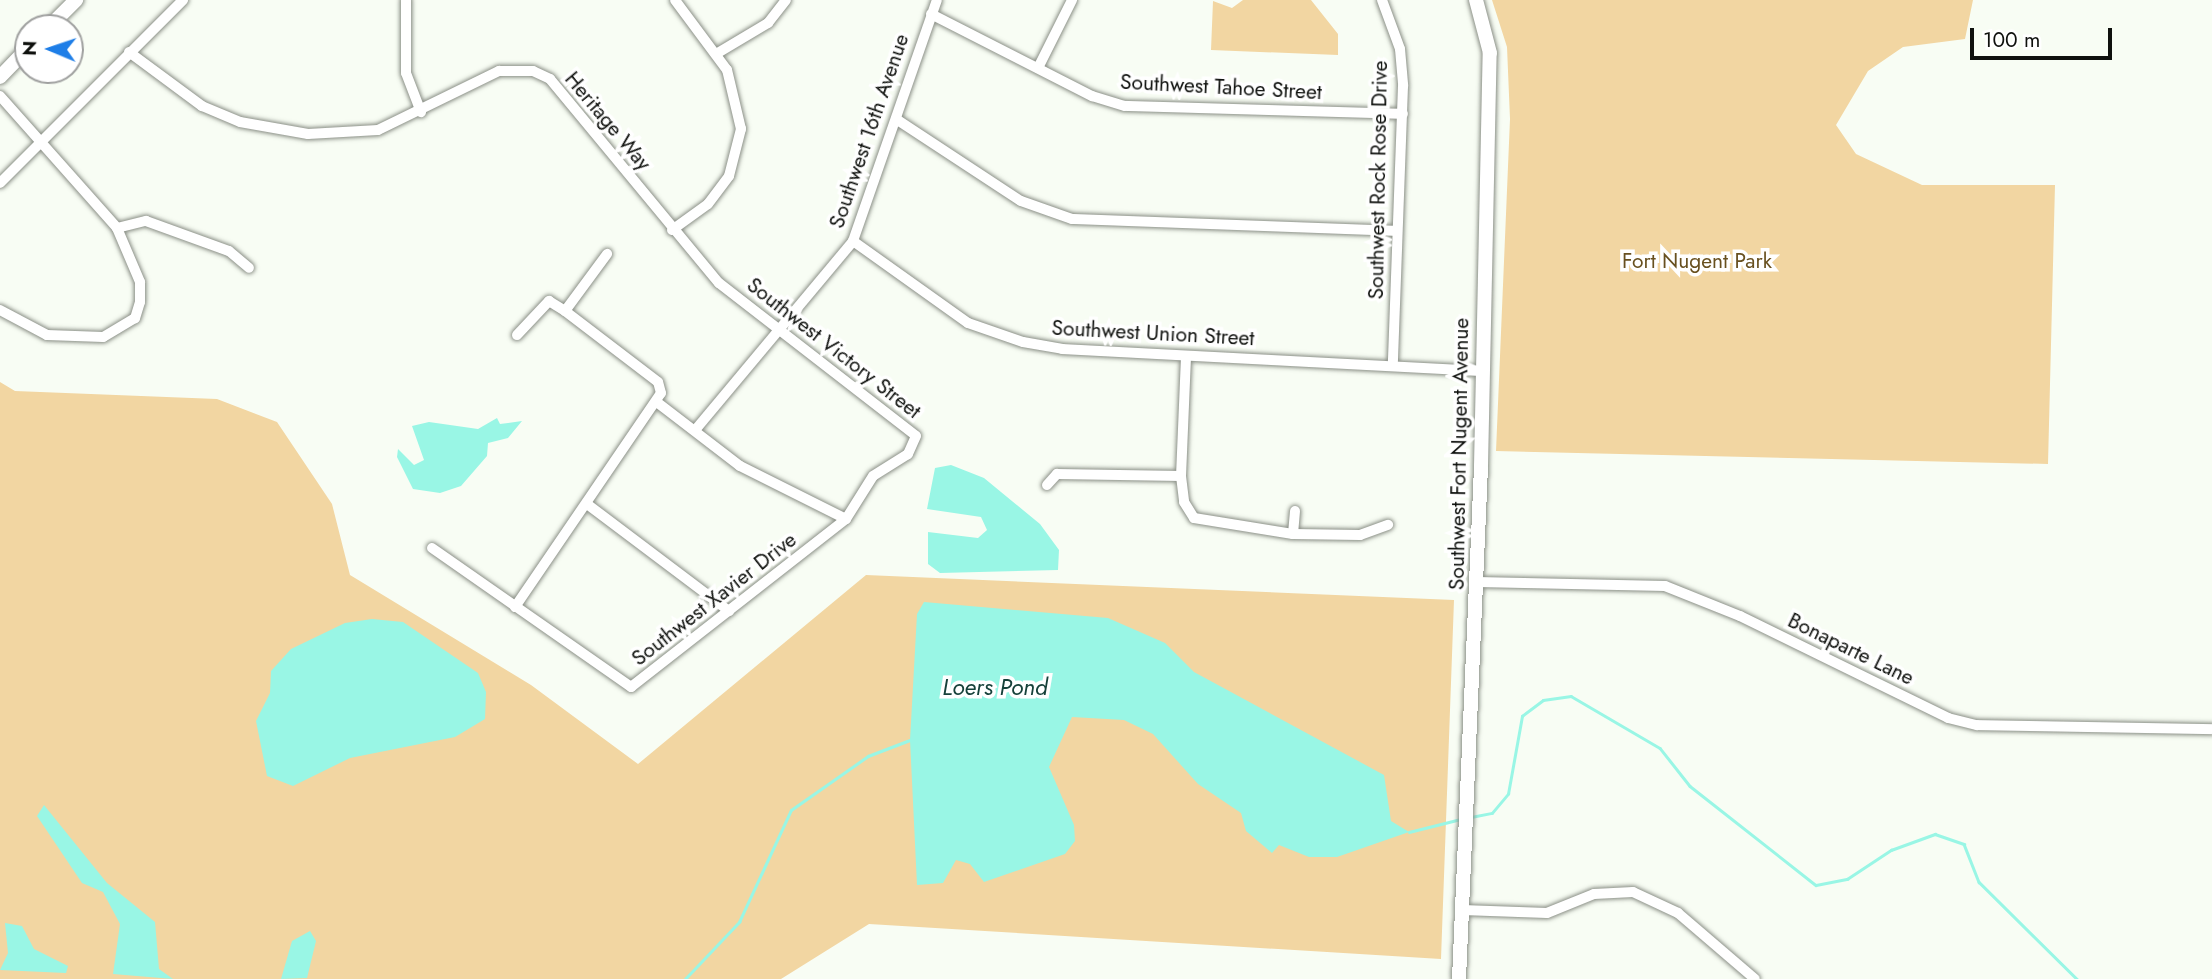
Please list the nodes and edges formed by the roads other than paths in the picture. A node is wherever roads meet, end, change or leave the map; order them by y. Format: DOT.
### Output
graph roads {
  1 [pos="76,0"];
  2 [pos="183,0"];
  3 [pos="406,0"];
  4 [pos="675,0"];
  5 [pos="786,0"];
  6 [pos="937,0"];
  7 [pos="1072,0"];
  8 [pos="1382,0"];
  9 [pos="1476,0"];
  10 [pos="62,14"];
  11 [pos="931,14"];
  12 [pos="129,52"];
  13 [pos="716,54"];
  14 [pos="14,62"];
  15 [pos="1038,68"];
  16 [pos="0,77"];
  17 [pos="0,96"];
  18 [pos="421,112"];
  19 [pos="1403,114"];
  20 [pos="896,119"];
  21 [pos="42,139"];
  22 [pos="0,183"];
  23 [pos="117,228"];
  24 [pos="672,230"];
  25 [pos="1395,231"];
  26 [pos="853,241"];
  27 [pos="607,254"];
  28 [pos="249,268"];
  29 [pos="0,310"];
  30 [pos="565,311"];
  31 [pos="778,330"];
  32 [pos="517,335"];
  33 [pos="1186,356"];
  34 [pos="1393,364"];
  35 [pos="1480,371"];
  36 [pos="659,403"];
  37 [pos="696,429"];
  38 [pos="1181,476"];
  39 [pos="1047,485"];
  40 [pos="587,504"];
  41 [pos="1294,511"];
  42 [pos="846,519"];
  43 [pos="1388,525"];
  44 [pos="1293,534"];
  45 [pos="432,548"];
  46 [pos="1478,582"];
  47 [pos="515,607"];
  48 [pos="729,611"];
  49 [pos="2212,729"];
  50 [pos="1462,910"];
  51 [pos="1459,979"];
  52 [pos="1755,979"];
  1 -- 10 [label="street"];
  2 -- 12 [label="street"];
  3 -- 18 [label="street"];
  4 -- 13 [label="street"];
  5 -- 13 [label="street"];
  6 -- 11 [label="street, Southwest 16th Avenue"];
  7 -- 15 [label="street"];
  8 -- 19 [label="street, Southwest Rock Rose Drive"];
  9 -- 35 [label="street, Southwest Fort Nugent Avenue"];
  11 -- 15 [label="street, Southwest Tahoe Street"];
  11 -- 20 [label="street, Southwest 16th Avenue"];
  12 -- 18 [label="street, Heritage Way"];
  12 -- 21 [label="street"];
  13 -- 24 [label="street"];
  14 -- 16 [label="street"];
  15 -- 19 [label="street, Southwest Tahoe Street"];
  17 -- 21 [label="street"];
  18 -- 24 [label="street, Heritage Way"];
  19 -- 25 [label="street, Southwest Rock Rose Drive"];
  20 -- 25 [label="street"];
  20 -- 26 [label="street, Southwest 16th Avenue"];
  21 -- 22 [label="street"];
  21 -- 23 [label="street"];
  23 -- 28 [label="street"];
  23 -- 29 [label="street"];
  24 -- 31 [label="street, Southwest Victory Street"];
  25 -- 34 [label="street, Southwest Rock Rose Drive"];
  26 -- 31 [label="street, Southwest 16th Avenue"];
  26 -- 33 [label="street, Southwest Union Street"];
  27 -- 30 [label="street"];
  30 -- 32 [label="street"];
  30 -- 36 [label="street"];
  31 -- 37 [label="street, Southwest 16th Avenue"];
  31 -- 42 [label="street, Southwest Victory Street"];
  33 -- 34 [label="street, Southwest Union Street"];
  33 -- 38 [label="street"];
  34 -- 35 [label="street, Southwest Union Street"];
  35 -- 46 [label="street, Southwest Fort Nugent Avenue"];
  36 -- 37 [label="street"];
  36 -- 40 [label="street"];
  37 -- 42 [label="street"];
  38 -- 39 [label="street"];
  38 -- 44 [label="street"];
  40 -- 47 [label="street"];
  40 -- 48 [label="street"];
  41 -- 44 [label="street"];
  42 -- 48 [label="street, Southwest Xavier Drive"];
  43 -- 44 [label="street"];
  45 -- 47 [label="street, Southwest Xavier Drive"];
  46 -- 49 [label="street, Bonaparte Lane"];
  46 -- 50 [label="street, Southwest Fort Nugent Avenue"];
  47 -- 48 [label="street, Southwest Xavier Drive"];
  50 -- 51 [label="street, Southwest Fort Nugent Avenue"];
  50 -- 52 [label="street"];
}
